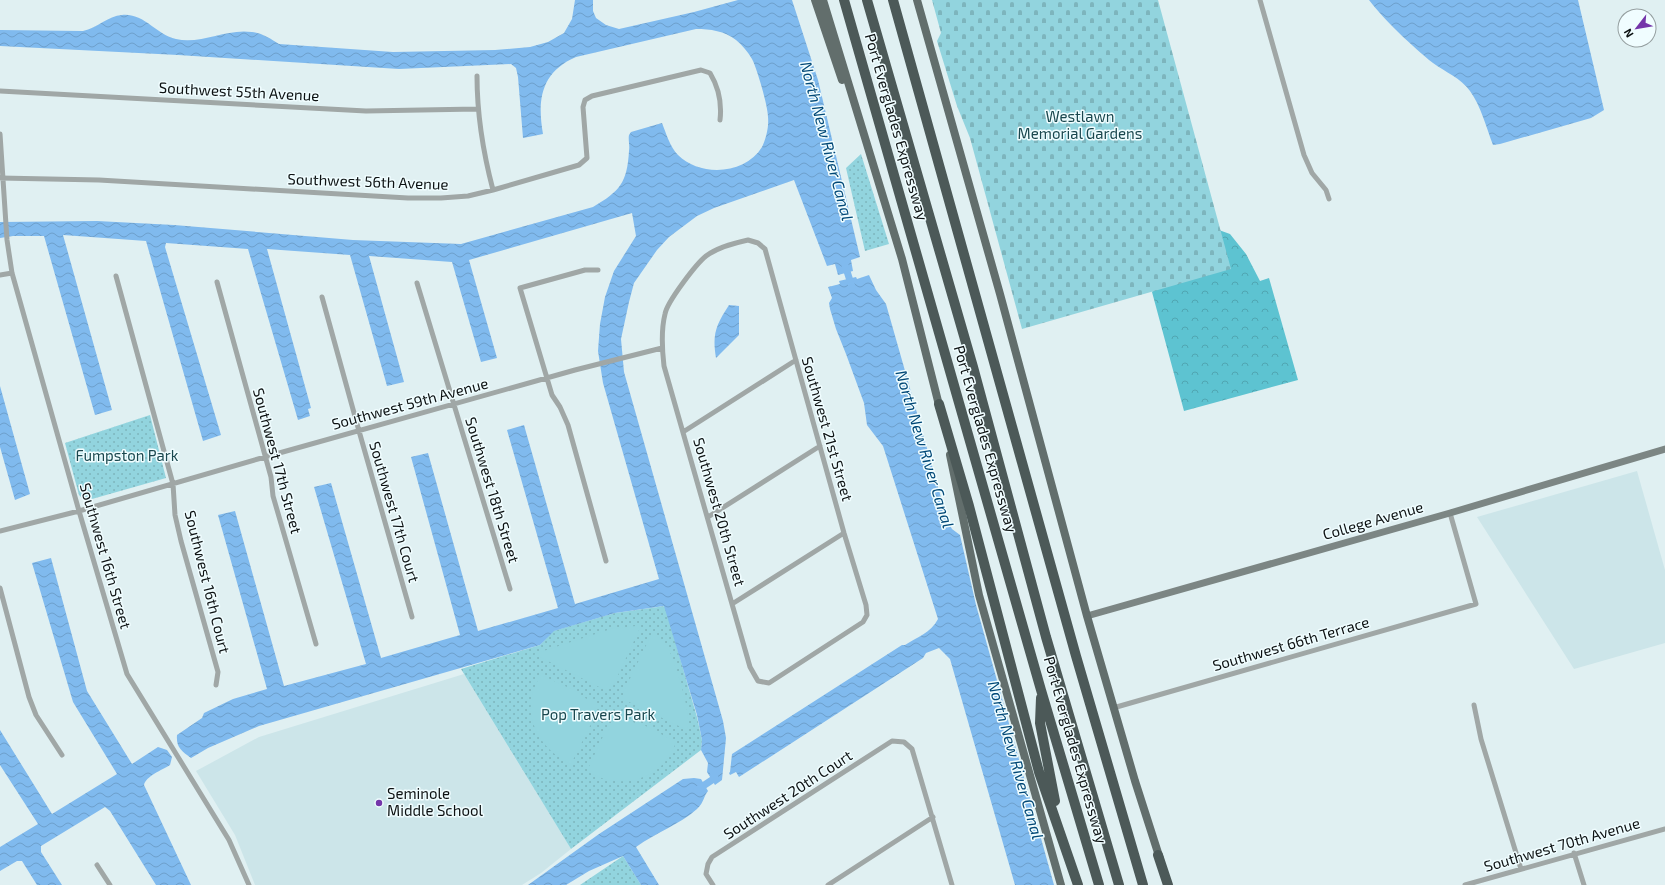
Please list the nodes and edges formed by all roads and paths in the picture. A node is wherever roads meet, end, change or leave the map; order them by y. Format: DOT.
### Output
graph roads {
  1 [pos="815,0"];
  2 [pos="823,0"];
  3 [pos="844,0"];
  4 [pos="867,0"];
  5 [pos="893,0"];
  6 [pos="917,0"];
  7 [pos="1260,0"];
  8 [pos="477,76"];
  9 [pos="0,91"];
  10 [pos="477,109"];
  11 [pos="720,120"];
  12 [pos="0,134"];
  13 [pos="868,146"];
  14 [pos="2,178"];
  15 [pos="493,190"];
  16 [pos="1329,199"];
  17 [pos="598,270"];
  18 [pos="12,273"];
  19 [pos="0,275"];
  20 [pos="116,276"];
  21 [pos="217,282"];
  22 [pos="417,283"];
  23 [pos="322,297"];
  24 [pos="662,348"];
  25 [pos="796,360"];
  26 [pos="546,378"];
  27 [pos="939,404"];
  28 [pos="454,405"];
  29 [pos="358,431"];
  30 [pos="683,432"];
  31 [pos="820,446"];
  32 [pos="1665,448"];
  33 [pos="265,457"];
  34 [pos="173,484"];
  35 [pos="79,511"];
  36 [pos="1450,513"];
  37 [pos="708,517"];
  38 [pos="0,531"];
  39 [pos="844,533"];
  40 [pos="606,561"];
  41 [pos="0,588"];
  42 [pos="510,589"];
  43 [pos="732,604"];
  44 [pos="1086,616"];
  45 [pos="412,617"];
  46 [pos="316,644"];
  47 [pos="758,681"];
  48 [pos="216,686"];
  49 [pos="1041,690"];
  50 [pos="1474,705"];
  51 [pos="1113,708"];
  52 [pos="62,755"];
  53 [pos="933,817"];
  54 [pos="1665,829"];
  55 [pos="1574,853"];
  56 [pos="1158,855"];
  57 [pos="97,865"];
  58 [pos="1521,869"];
  59 [pos="110,885"];
  60 [pos="249,885"];
  61 [pos="713,885"];
  62 [pos="828,885"];
  63 [pos="952,885"];
  64 [pos="1061,885"];
  65 [pos="1072,885"];
  66 [pos="1078,885"];
  67 [pos="1099,885"];
  68 [pos="1119,885"];
  69 [pos="1143,885"];
  70 [pos="1169,885"];
  71 [pos="1465,885"];
  72 [pos="1584,885"];
  1 -- 13 [label="main road"];
  2 -- 13 [label="main road"];
  3 -- 49 [label="highway, Port Everglades Expressway"];
  4 -- 68 [label="highway"];
  5 -- 69 [label="highway, Port Everglades Expressway"];
  6 -- 44 [label="main road"];
  7 -- 16 [label="street"];
  8 -- 10 [label="street"];
  9 -- 10 [label="street, Southwest 55th Avenue"];
  10 -- 15 [label="street"];
  11 -- 15 [label="street, Southwest 56th Avenue"];
  12 -- 14 [label="street, Southwest 16th Street"];
  13 -- 27 [label="main road"];
  14 -- 15 [label="street, Southwest 56th Avenue"];
  14 -- 18 [label="street, Southwest 16th Street"];
  17 -- 26 [label="street"];
  18 -- 19 [label="street"];
  18 -- 35 [label="street, Southwest 16th Street"];
  20 -- 34 [label="street, Southwest 16th Court"];
  21 -- 33 [label="street, Southwest 17th Street"];
  22 -- 28 [label="street, Southwest 18th Street"];
  23 -- 29 [label="street, Southwest 17th Court"];
  24 -- 25 [label="street, Southwest 21st Street"];
  24 -- 26 [label="street, Southwest 59th Avenue"];
  24 -- 30 [label="street, Southwest 20th Street"];
  25 -- 30 [label="street"];
  25 -- 31 [label="street, Southwest 21st Street"];
  26 -- 28 [label="street, Southwest 59th Avenue"];
  26 -- 40 [label="street"];
  27 -- 64 [label="main road"];
  27 -- 66 [label="highway"];
  28 -- 29 [label="street, Southwest 59th Avenue"];
  28 -- 42 [label="street, Southwest 18th Street"];
  29 -- 33 [label="street, Southwest 59th Avenue"];
  29 -- 45 [label="street, Southwest 17th Court"];
  30 -- 37 [label="street, Southwest 20th Street"];
  31 -- 37 [label="street"];
  31 -- 39 [label="street, Southwest 21st Street"];
  32 -- 36 [label="street, College Avenue"];
  33 -- 34 [label="street, Southwest 59th Avenue"];
  33 -- 46 [label="street, Southwest 17th Street"];
  34 -- 35 [label="street, Southwest 59th Avenue"];
  34 -- 48 [label="street, Southwest 16th Court"];
  35 -- 38 [label="street, Southwest 59th Avenue"];
  35 -- 60 [label="street, Southwest 16th Street"];
  36 -- 44 [label="street, College Avenue"];
  36 -- 51 [label="street, Southwest 66th Terrace"];
  37 -- 43 [label="street, Southwest 20th Street"];
  39 -- 43 [label="street"];
  39 -- 47 [label="street, Southwest 21st Street"];
  41 -- 52 [label="street"];
  43 -- 47 [label="street, Southwest 20th Street"];
  44 -- 51 [label="main road"];
  49 -- 65 [label="highway"];
  49 -- 67 [label="highway, Port Everglades Expressway"];
  50 -- 58 [label="street"];
  51 -- 56 [label="main road"];
  53 -- 61 [label="street, Southwest 20th Court"];
  53 -- 62 [label="street"];
  53 -- 63 [label="street"];
  54 -- 55 [label="street, Southwest 70th Avenue"];
  55 -- 58 [label="street, Southwest 70th Avenue"];
  55 -- 72 [label="street"];
  56 -- 70 [label="highway"];
  57 -- 59 [label="street"];
  58 -- 71 [label="street, Southwest 70th Avenue"];
}
